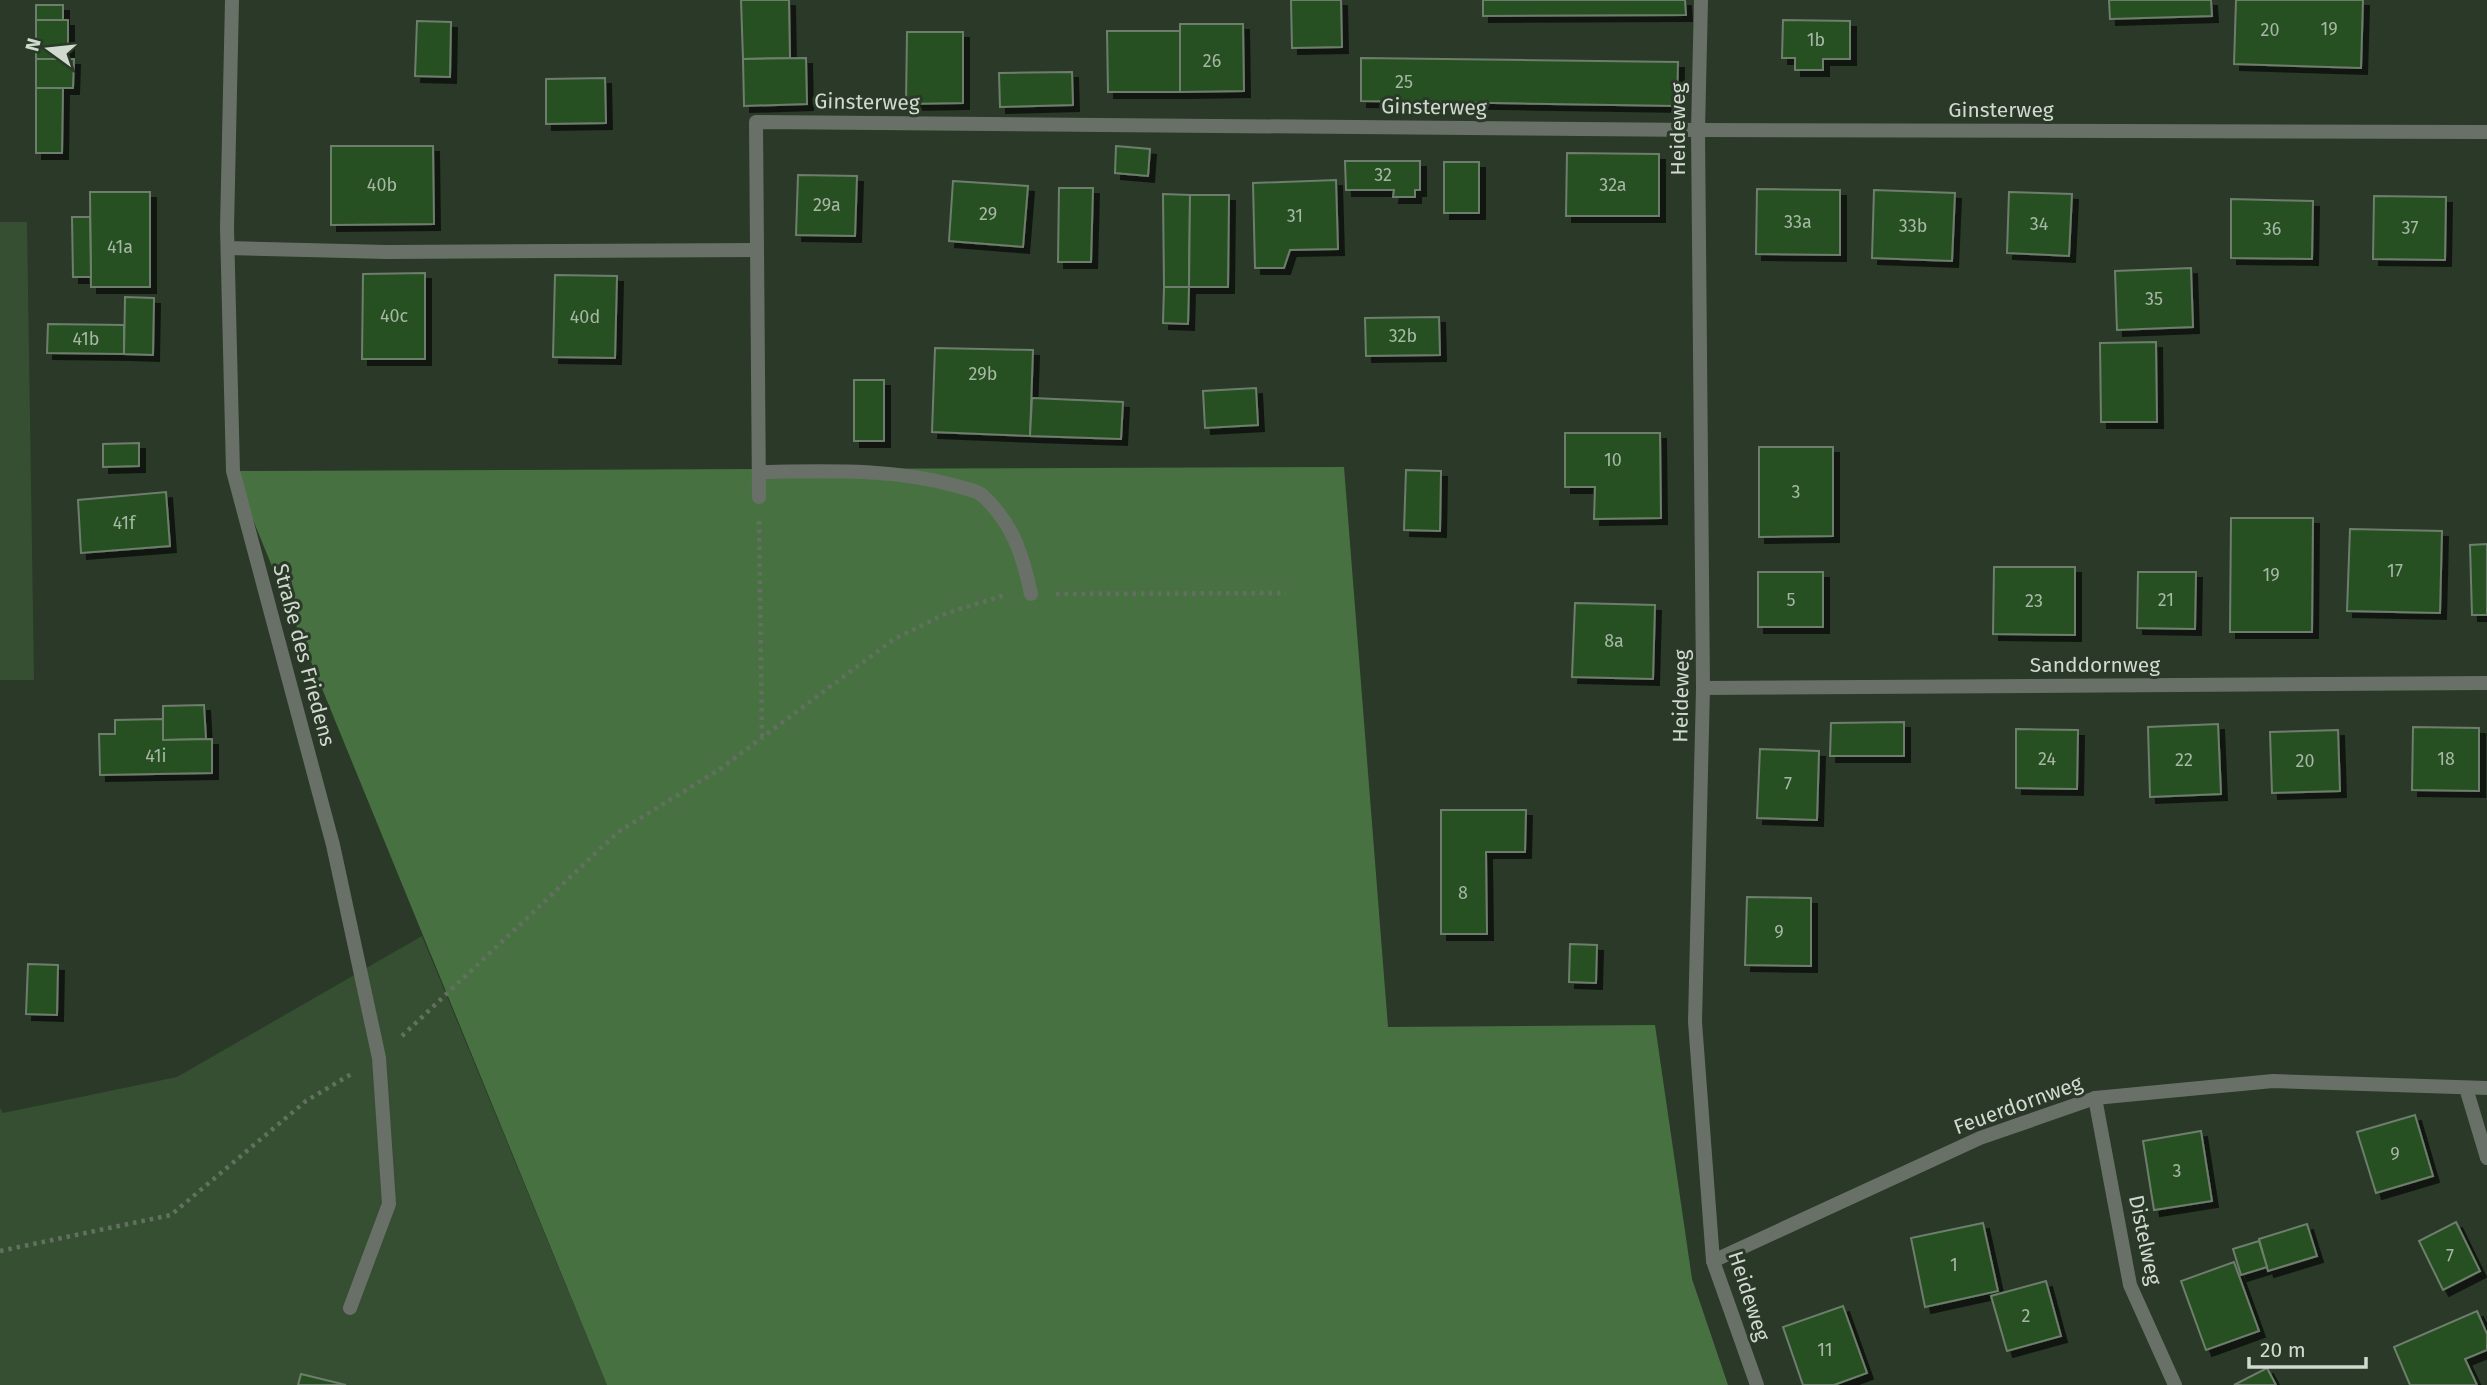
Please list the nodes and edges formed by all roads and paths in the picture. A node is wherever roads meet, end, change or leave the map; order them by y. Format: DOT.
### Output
graph roads {
  1 [pos="232,0"];
  2 [pos="1701,0"];
  3 [pos="1698,130"];
  4 [pos="2487,131"];
  5 [pos="228,248"];
  6 [pos="757,250"];
  7 [pos="759,472"];
  8 [pos="759,497"];
  9 [pos="1286,593"];
  10 [pos="1031,594"];
  11 [pos="2487,683"];
  12 [pos="1703,688"];
  13 [pos="762,737"];
  14 [pos="379,1058"];
  15 [pos="2466,1088"];
  16 [pos="2487,1088"];
  17 [pos="2095,1098"];
  18 [pos="2487,1158"];
  19 [pos="0,1251"];
  20 [pos="1713,1261"];
  21 [pos="350,1308"];
  22 [pos="1757,1385"];
  23 [pos="2175,1385"];
  1 -- 5 [label="street, Straße des Friedens"];
  2 -- 3 [label="street, Heideweg"];
  3 -- 4 [label="street, Ginsterweg"];
  3 -- 6 [label="street, Ginsterweg"];
  3 -- 12 [label="street, Heideweg"];
  5 -- 6 [label="street"];
  5 -- 14 [label="street, Straße des Friedens"];
  6 -- 7 [label="street, Ginsterweg"];
  7 -- 8 [label="street, Ginsterweg"];
  7 -- 10 [label="street"];
  8 -- 13 [label="path"];
  9 -- 10 [label="path"];
  10 -- 13 [label="path"];
  11 -- 12 [label="street, Sanddornweg"];
  12 -- 20 [label="street, Heideweg"];
  13 -- 14 [label="path"];
  14 -- 19 [label="path"];
  14 -- 21 [label="street, Straße des Friedens"];
  15 -- 16 [label="street, Feuerdornweg"];
  15 -- 17 [label="street, Feuerdornweg"];
  15 -- 18 [label="street"];
  17 -- 20 [label="street, Feuerdornweg"];
  17 -- 23 [label="street, Distelweg"];
  20 -- 22 [label="street, Heideweg"];
}
